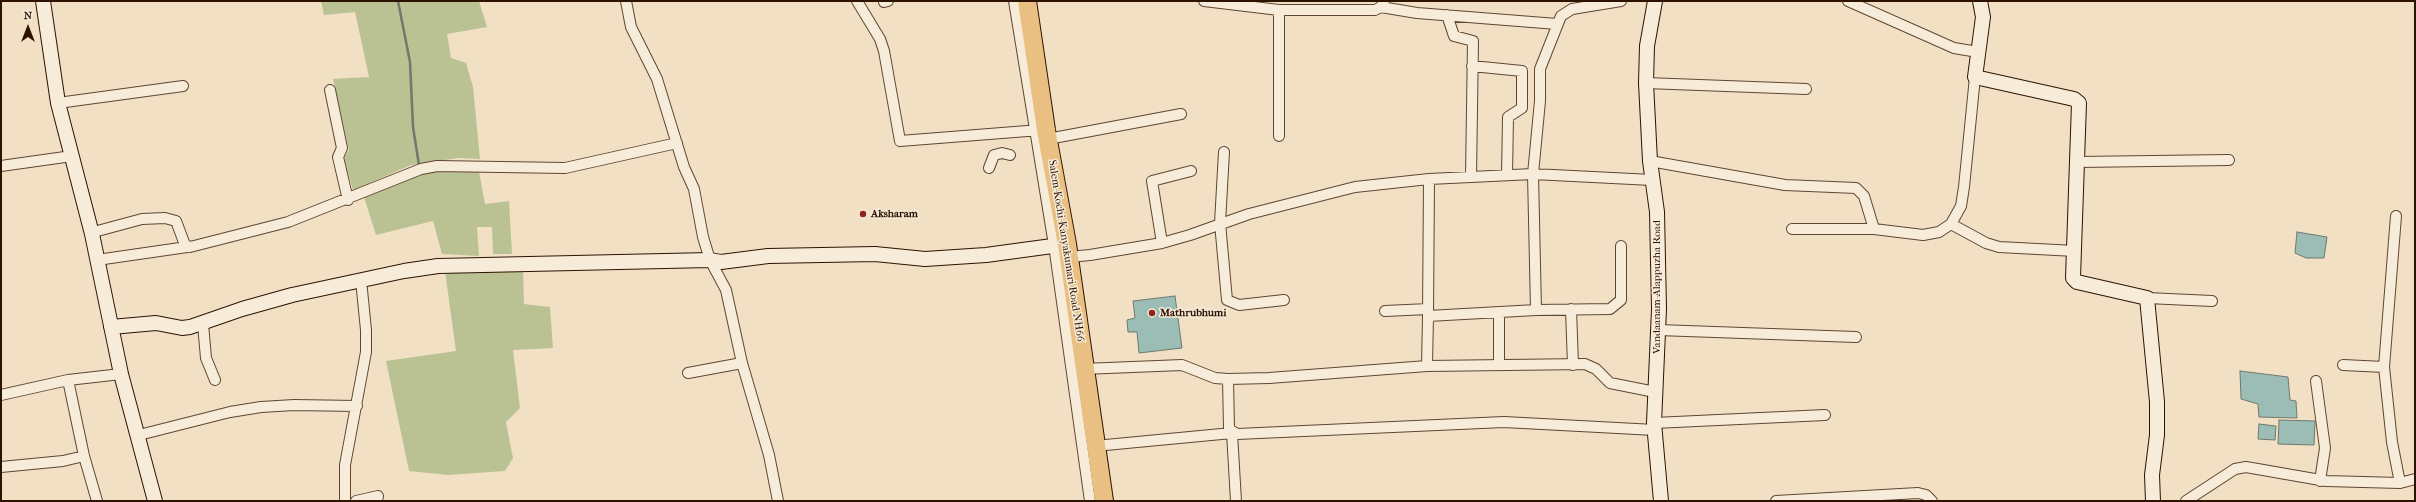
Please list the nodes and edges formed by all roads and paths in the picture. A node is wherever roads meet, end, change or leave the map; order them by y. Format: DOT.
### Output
graph roads {
  1 [pos="43,1"];
  2 [pos="626,1"];
  3 [pos="857,1"];
  4 [pos="1014,1"];
  5 [pos="1027,1"];
  6 [pos="1204,1"];
  7 [pos="1621,1"];
  8 [pos="1654,1"];
  9 [pos="1848,1"];
  10 [pos="1980,1"];
  11 [pos="1383,4"];
  12 [pos="1279,10"];
  13 [pos="1447,15"];
  14 [pos="1557,24"];
  15 [pos="1978,52"];
  16 [pos="1472,66"];
  17 [pos="1974,77"];
  18 [pos="1646,83"];
  19 [pos="183,86"];
  20 [pos="1806,89"];
  21 [pos="330,90"];
  22 [pos="58,103"];
  23 [pos="1181,114"];
  24 [pos="1043,133"];
  25 [pos="1279,136"];
  26 [pos="677,143"];
  27 [pos="1224,152"];
  28 [pos="1010,155"];
  29 [pos="72,156"];
  30 [pos="1650,160"];
  31 [pos="2229,160"];
  32 [pos="2077,162"];
  33 [pos="1,166"];
  34 [pos="989,168"];
  35 [pos="1191,171"];
  36 [pos="1533,174"];
  37 [pos="1508,175"];
  38 [pos="1471,177"];
  39 [pos="1429,179"];
  40 [pos="1652,180"];
  41 [pos="348,200"];
  42 [pos="2396,216"];
  43 [pos="1220,223"];
  44 [pos="1951,224"];
  45 [pos="1792,228"];
  46 [pos="1874,229"];
  47 [pos="90,233"];
  48 [pos="1162,243"];
  49 [pos="1621,246"];
  50 [pos="187,247"];
  51 [pos="1063,249"];
  52 [pos="2075,251"];
  53 [pos="97,260"];
  54 [pos="710,260"];
  55 [pos="361,280"];
  56 [pos="2147,298"];
  57 [pos="1284,300"];
  58 [pos="2212,301"];
  59 [pos="1571,309"];
  60 [pos="1536,310"];
  61 [pos="1385,311"];
  62 [pos="1499,312"];
  63 [pos="1428,313"];
  64 [pos="203,324"];
  65 [pos="111,327"];
  66 [pos="1658,330"];
  67 [pos="1856,337"];
  68 [pos="742,363"];
  69 [pos="1499,365"];
  70 [pos="1573,365"];
  71 [pos="1426,366"];
  72 [pos="2343,366"];
  73 [pos="2384,367"];
  74 [pos="1083,369"];
  75 [pos="688,373"];
  76 [pos="121,374"];
  77 [pos="1228,379"];
  78 [pos="68,380"];
  79 [pos="215,380"];
  80 [pos="2316,381"];
  81 [pos="1655,392"];
  82 [pos="1,395"];
  83 [pos="357,406"];
  84 [pos="1825,415"];
  85 [pos="1655,426"];
  86 [pos="1232,433"];
  87 [pos="138,435"];
  88 [pos="1095,446"];
  89 [pos="84,456"];
  90 [pos="1,467"];
  91 [pos="2415,479"];
  92 [pos="2320,481"];
  93 [pos="2400,483"];
  94 [pos="97,501"];
  95 [pos="155,501"];
  96 [pos="345,501"];
  97 [pos="356,501"];
  98 [pos="377,501"];
  99 [pos="778,501"];
  100 [pos="1090,501"];
  101 [pos="1104,501"];
  102 [pos="1236,501"];
  103 [pos="1661,501"];
  104 [pos="1776,501"];
  105 [pos="1932,501"];
  106 [pos="2154,501"];
  107 [pos="2186,501"];
  1 -- 22 [label="street"];
  2 -- 26 [label="street"];
  3 -- 24 [label="street"];
  4 -- 24 [label="street"];
  5 -- 24 [label="highway, Salem-Kochi-Kanyakumari Road NH66"];
  6 -- 12 [label="street"];
  7 -- 14 [label="street"];
  8 -- 18 [label="street, Vandaanam-Alappuzha Road"];
  9 -- 15 [label="street"];
  10 -- 15 [label="street"];
  11 -- 12 [label="street"];
  11 -- 13 [label="street"];
  12 -- 25 [label="street"];
  13 -- 14 [label="street"];
  13 -- 16 [label="street"];
  14 -- 36 [label="street"];
  15 -- 17 [label="street"];
  16 -- 37 [label="street"];
  16 -- 38 [label="street"];
  17 -- 32 [label="street"];
  17 -- 44 [label="street"];
  18 -- 20 [label="street"];
  18 -- 30 [label="street, Vandaanam-Alappuzha Road"];
  19 -- 22 [label="street"];
  21 -- 41 [label="street"];
  22 -- 29 [label="street"];
  23 -- 24 [label="street"];
  24 -- 51 [label="highway, Salem-Kochi-Kanyakumari Road NH66"];
  26 -- 41 [label="street"];
  26 -- 54 [label="street"];
  27 -- 43 [label="street"];
  28 -- 34 [label="street"];
  29 -- 33 [label="street"];
  29 -- 47 [label="street"];
  30 -- 40 [label="street, Vandaanam-Alappuzha Road"];
  30 -- 46 [label="street"];
  31 -- 32 [label="street"];
  32 -- 52 [label="street"];
  35 -- 48 [label="street"];
  36 -- 37 [label="street"];
  36 -- 40 [label="street"];
  36 -- 60 [label="street"];
  37 -- 38 [label="street"];
  38 -- 39 [label="street"];
  39 -- 43 [label="street"];
  39 -- 63 [label="street"];
  40 -- 66 [label="street, Vandaanam-Alappuzha Road"];
  41 -- 50 [label="street"];
  42 -- 73 [label="street"];
  43 -- 48 [label="street"];
  43 -- 57 [label="street"];
  44 -- 46 [label="street"];
  44 -- 52 [label="street"];
  45 -- 46 [label="street"];
  47 -- 50 [label="street"];
  47 -- 53 [label="street"];
  48 -- 51 [label="street"];
  49 -- 59 [label="street"];
  50 -- 53 [label="street"];
  51 -- 54 [label="street"];
  51 -- 74 [label="highway, Salem-Kochi-Kanyakumari Road NH66"];
  51 -- 100 [label="street"];
  52 -- 56 [label="street"];
  53 -- 65 [label="street"];
  54 -- 55 [label="street"];
  54 -- 68 [label="street"];
  55 -- 64 [label="street"];
  55 -- 83 [label="street"];
  56 -- 58 [label="street"];
  56 -- 106 [label="street"];
  59 -- 60 [label="street"];
  59 -- 70 [label="street"];
  60 -- 62 [label="street"];
  61 -- 63 [label="street"];
  62 -- 63 [label="street"];
  62 -- 69 [label="street"];
  63 -- 71 [label="street"];
  64 -- 65 [label="street"];
  64 -- 79 [label="street"];
  65 -- 76 [label="street"];
  66 -- 67 [label="street"];
  66 -- 81 [label="street, Vandaanam-Alappuzha Road"];
  68 -- 75 [label="street"];
  68 -- 99 [label="street"];
  69 -- 70 [label="street"];
  69 -- 71 [label="street"];
  70 -- 81 [label="street"];
  71 -- 77 [label="street"];
  72 -- 73 [label="street"];
  73 -- 93 [label="street"];
  74 -- 77 [label="street"];
  74 -- 88 [label="highway, Salem-Kochi-Kanyakumari Road NH66"];
  76 -- 78 [label="street"];
  76 -- 87 [label="street"];
  77 -- 86 [label="street"];
  78 -- 82 [label="street"];
  78 -- 89 [label="street"];
  80 -- 92 [label="street"];
  81 -- 85 [label="street, Vandaanam-Alappuzha Road"];
  83 -- 87 [label="street"];
  83 -- 96 [label="street"];
  84 -- 85 [label="street"];
  85 -- 86 [label="street"];
  85 -- 103 [label="street, Vandaanam-Alappuzha Road"];
  86 -- 88 [label="street"];
  86 -- 102 [label="street"];
  87 -- 95 [label="street"];
  88 -- 101 [label="highway, Salem-Kochi-Kanyakumari Road NH66"];
  89 -- 90 [label="street"];
  89 -- 94 [label="street"];
  91 -- 93 [label="street"];
  92 -- 93 [label="street"];
  92 -- 107 [label="street"];
  97 -- 98 [label="street"];
  104 -- 105 [label="street"];
}
